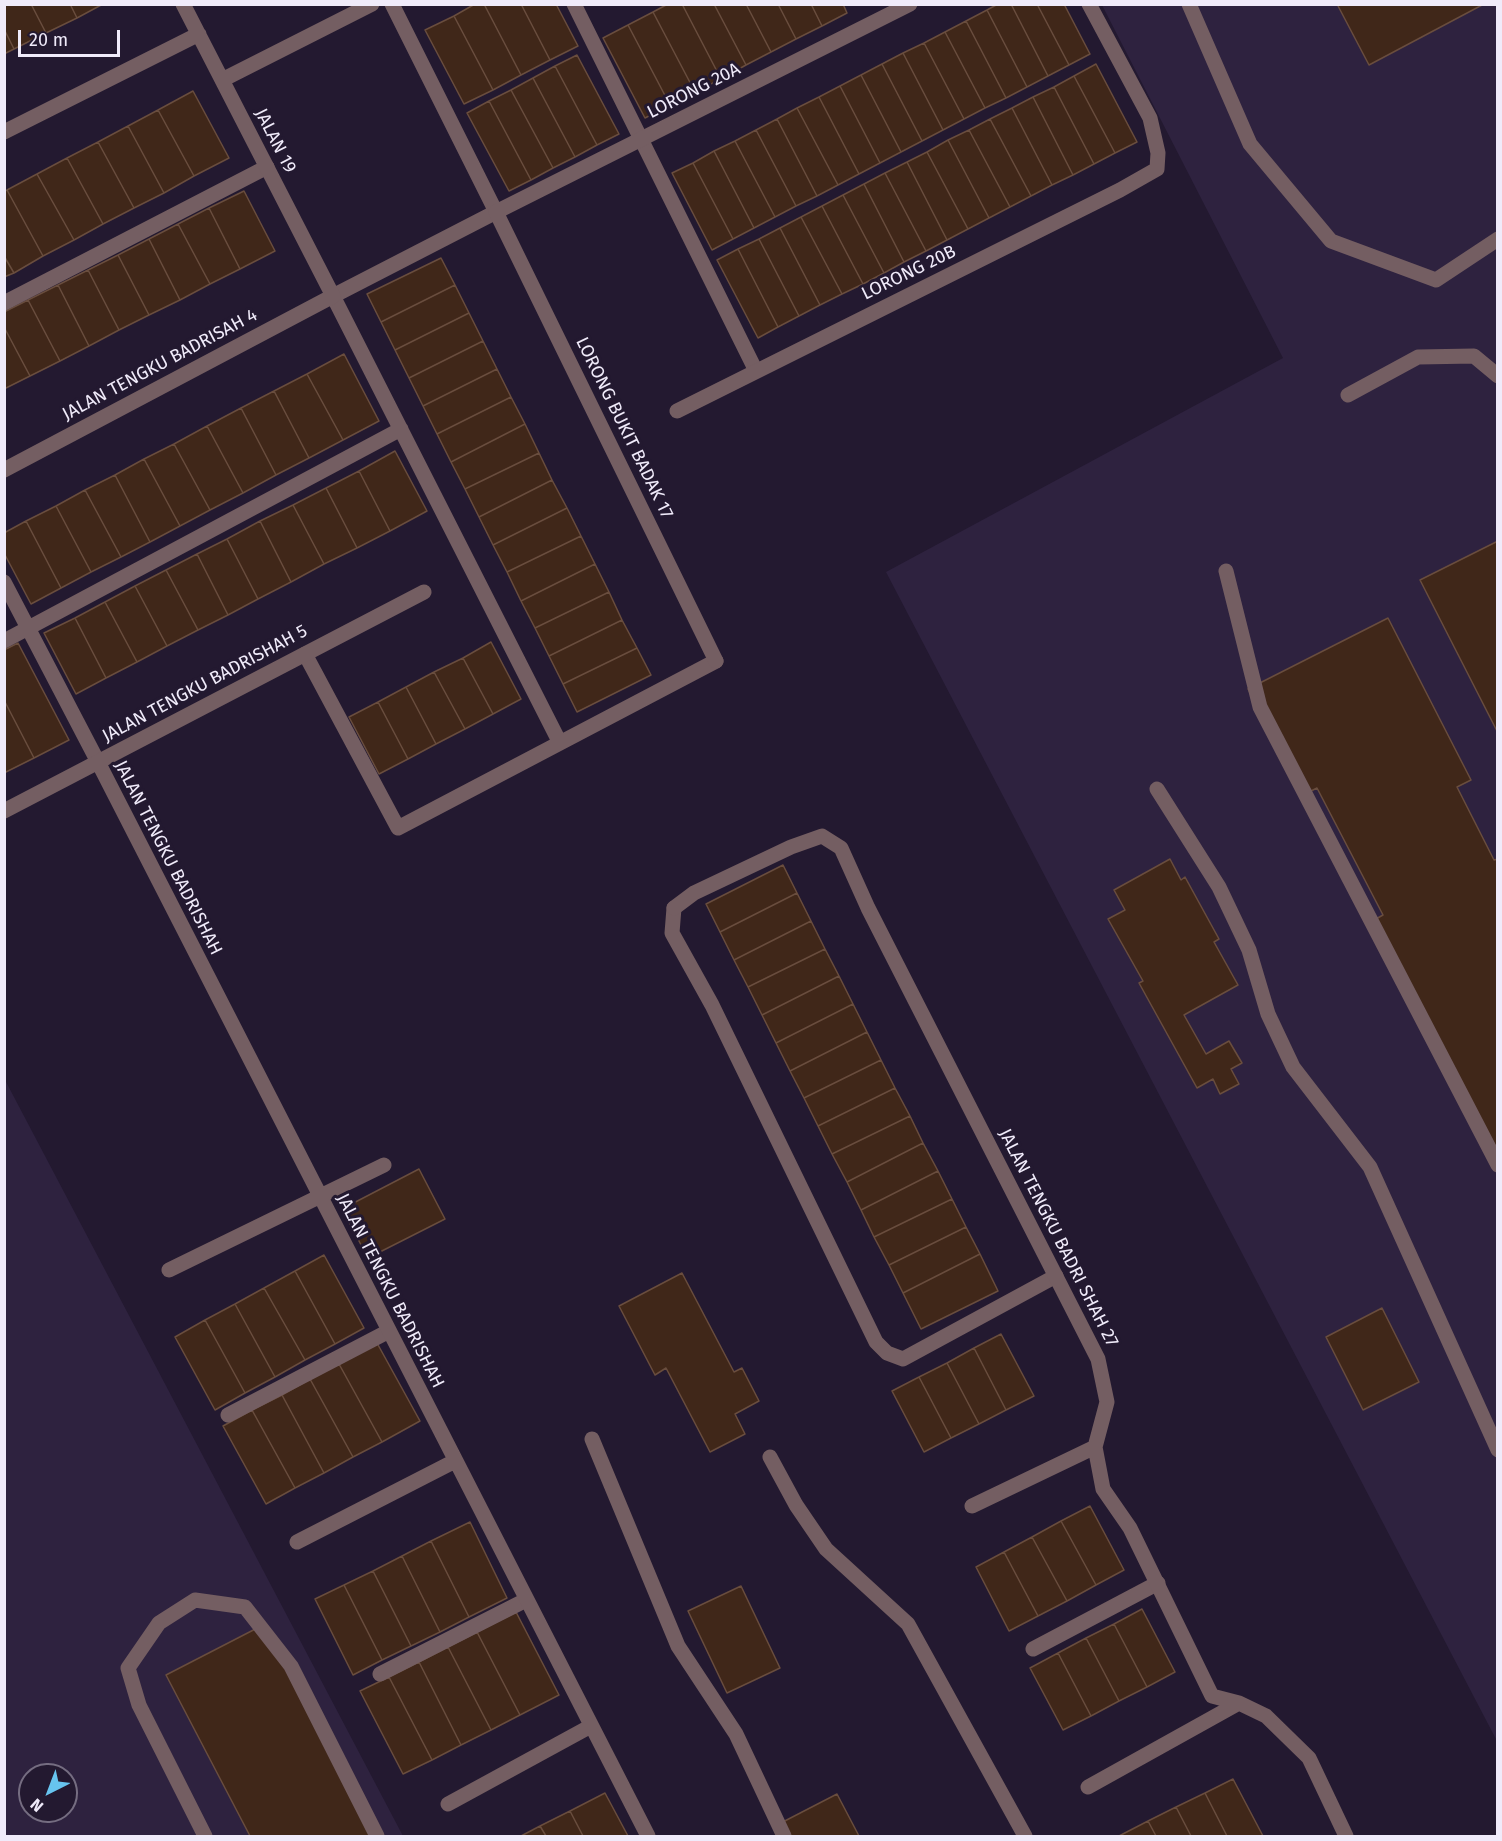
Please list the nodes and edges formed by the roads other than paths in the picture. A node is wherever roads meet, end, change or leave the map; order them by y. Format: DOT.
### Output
graph roads {
  1 [pos="183,4"];
  2 [pos="372,4"];
  3 [pos="392,4"];
  4 [pos="574,4"];
  5 [pos="910,4"];
  6 [pos="1089,4"];
  7 [pos="1189,4"];
  8 [pos="199,34"];
  9 [pos="222,80"];
  10 [pos="4,132"];
  11 [pos="641,139"];
  12 [pos="267,168"];
  13 [pos="496,212"];
  14 [pos="1497,239"];
  15 [pos="333,296"];
  16 [pos="4,303"];
  17 [pos="756,371"];
  18 [pos="1497,376"];
  19 [pos="1348,395"];
  20 [pos="677,411"];
  21 [pos="401,429"];
  22 [pos="4,470"];
  23 [pos="1226,571"];
  24 [pos="4,582"];
  25 [pos="424,592"];
  26 [pos="28,628"];
  27 [pos="4,641"];
  28 [pos="305,654"];
  29 [pos="560,743"];
  30 [pos="98,762"];
  31 [pos="1157,789"];
  32 [pos="4,811"];
  33 [pos="384,1165"];
  34 [pos="1497,1165"];
  35 [pos="319,1195"];
  36 [pos="169,1270"];
  37 [pos="1056,1276"];
  38 [pos="389,1331"];
  39 [pos="228,1415"];
  40 [pos="592,1439"];
  41 [pos="1095,1447"];
  42 [pos="1497,1450"];
  43 [pos="770,1457"];
  44 [pos="455,1461"];
  45 [pos="972,1506"];
  46 [pos="297,1542"];
  47 [pos="1158,1583"];
  48 [pos="526,1600"];
  49 [pos="1033,1649"];
  50 [pos="380,1674"];
  51 [pos="1239,1703"];
  52 [pos="591,1726"];
  53 [pos="1088,1787"];
  54 [pos="448,1804"];
  55 [pos="1341,1835"];
  56 [pos="205,1836"];
  57 [pos="377,1836"];
  58 [pos="648,1836"];
  59 [pos="784,1836"];
  60 [pos="1025,1836"];
  1 -- 8 [label="street, JALAN 19"];
  2 -- 9 [label="street"];
  3 -- 13 [label="street, LORONG BUKIT BADAK 17"];
  4 -- 11 [label="street"];
  5 -- 11 [label="street, LORONG 20A"];
  6 -- 17 [label="street, LORONG 20B"];
  7 -- 14 [label="street"];
  8 -- 9 [label="street, JALAN 19"];
  8 -- 10 [label="street"];
  9 -- 12 [label="street, JALAN 19"];
  11 -- 13 [label="street, LORONG 20A"];
  11 -- 17 [label="street"];
  12 -- 15 [label="street, JALAN 19"];
  12 -- 16 [label="street"];
  13 -- 15 [label="street, LORONG 20A"];
  13 -- 29 [label="street, LORONG BUKIT BADAK 17"];
  15 -- 21 [label="street, JALAN 19"];
  15 -- 22 [label="street, JALAN TENGKU BADRISAH 4"];
  17 -- 20 [label="street, LORONG 20B"];
  18 -- 19 [label="street"];
  21 -- 26 [label="street"];
  21 -- 29 [label="street, JALAN 19"];
  23 -- 34 [label="street"];
  24 -- 26 [label="street, JALAN TENGKU BADRISHAH"];
  25 -- 28 [label="street, JALAN TENGKU BADRISHAH 5"];
  26 -- 27 [label="street"];
  26 -- 30 [label="street, JALAN TENGKU BADRISHAH"];
  28 -- 29 [label="street"];
  28 -- 30 [label="street, JALAN TENGKU BADRISHAH 5"];
  30 -- 32 [label="street, JALAN TENGKU BADRISHAH 5"];
  30 -- 35 [label="street, JALAN TENGKU BADRISHAH"];
  31 -- 42 [label="street"];
  33 -- 35 [label="street"];
  35 -- 36 [label="street"];
  35 -- 38 [label="street, JALAN TENGKU BADRISHAH"];
  37 -- 37 [label="street, JALAN TENGKU BADRI SHAH 27"];
  37 -- 41 [label="street, JALAN TENGKU BADRI SHAH 27"];
  38 -- 39 [label="street"];
  38 -- 44 [label="street, JALAN TENGKU BADRISHAH"];
  40 -- 59 [label="street"];
  41 -- 45 [label="street"];
  41 -- 47 [label="street, JALAN TENGKU BADRI SHAH 27"];
  43 -- 60 [label="street"];
  44 -- 46 [label="street"];
  44 -- 48 [label="street, JALAN TENGKU BADRISHAH"];
  47 -- 49 [label="street"];
  47 -- 51 [label="street, JALAN TENGKU BADRI SHAH 27"];
  48 -- 50 [label="street"];
  48 -- 52 [label="street, JALAN TENGKU BADRISHAH"];
  51 -- 53 [label="street"];
  51 -- 55 [label="street, JALAN TENGKU BADRI SHAH 27"];
  52 -- 54 [label="street"];
  52 -- 58 [label="street, JALAN TENGKU BADRISHAH"];
  56 -- 57 [label="street"];
}
